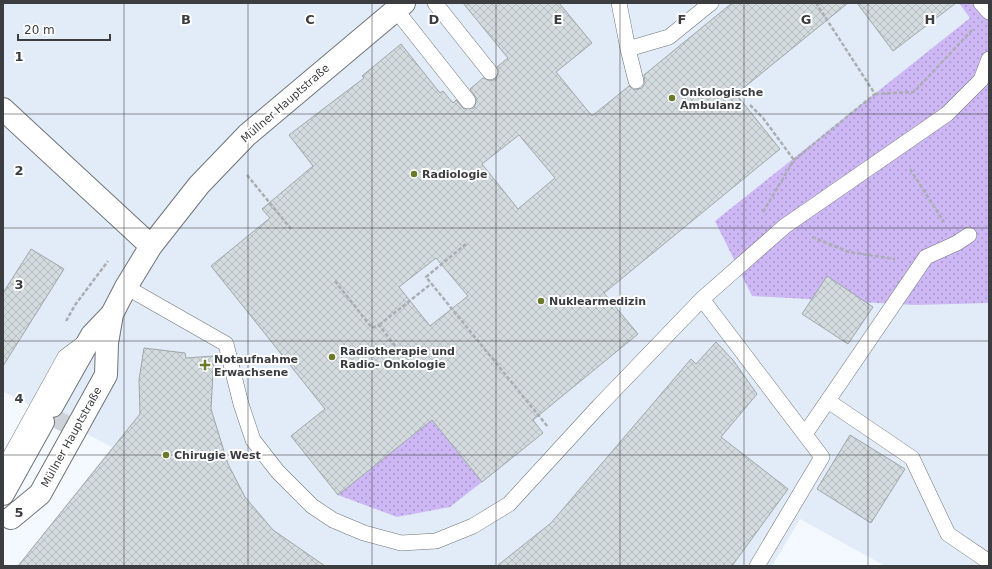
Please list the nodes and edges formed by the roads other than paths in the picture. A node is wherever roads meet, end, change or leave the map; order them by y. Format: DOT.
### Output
graph roads {
  1 [pos="435,3"];
  2 [pos="619,3"];
  3 [pos="711,3"];
  4 [pos="982,3"];
  5 [pos="400,6"];
  6 [pos="989,12"];
  7 [pos="628,49"];
  8 [pos="989,60"];
  9 [pos="490,72"];
  10 [pos="636,81"];
  11 [pos="468,101"];
  12 [pos="3,109"];
  13 [pos="963,239"];
  14 [pos="151,246"];
  15 [pos="126,287"];
  16 [pos="702,300"];
  17 [pos="100,339"];
  18 [pos="828,401"];
  19 [pos="56,418"];
  20 [pos="805,434"];
  21 [pos="3,469"];
  22 [pos="3,494"];
  23 [pos="7,525"];
  24 [pos="989,562"];
  25 [pos="757,566"];
  1 -- 9 [label="lane"];
  2 -- 7 [label="lane"];
  3 -- 7 [label="lane"];
  4 -- 6 [label="lane"];
  5 -- 11 [label="lane"];
  5 -- 14 [label="street, Müllner Hauptstraße"];
  7 -- 10 [label="lane"];
  8 -- 16 [label="lane"];
  12 -- 14 [label="street"];
  13 -- 18 [label="lane"];
  14 -- 15 [label="street, Müllner Hauptstraße"];
  15 -- 16 [label="lane"];
  15 -- 17 [label="street, Müllner Hauptstraße"];
  16 -- 20 [label="lane"];
  17 -- 19 [label="street, Müllner Hauptstraße"];
  17 -- 21 [label="lane, Müllner Hauptstraße"];
  17 -- 23 [label="street, Müllner Hauptstraße"];
  18 -- 20 [label="lane"];
  18 -- 24 [label="lane"];
  19 -- 22 [label="street, Müllner Hauptstraße"];
  19 -- 23 [label="street, Müllner Hauptstraße"];
  20 -- 25 [label="lane"];
}
